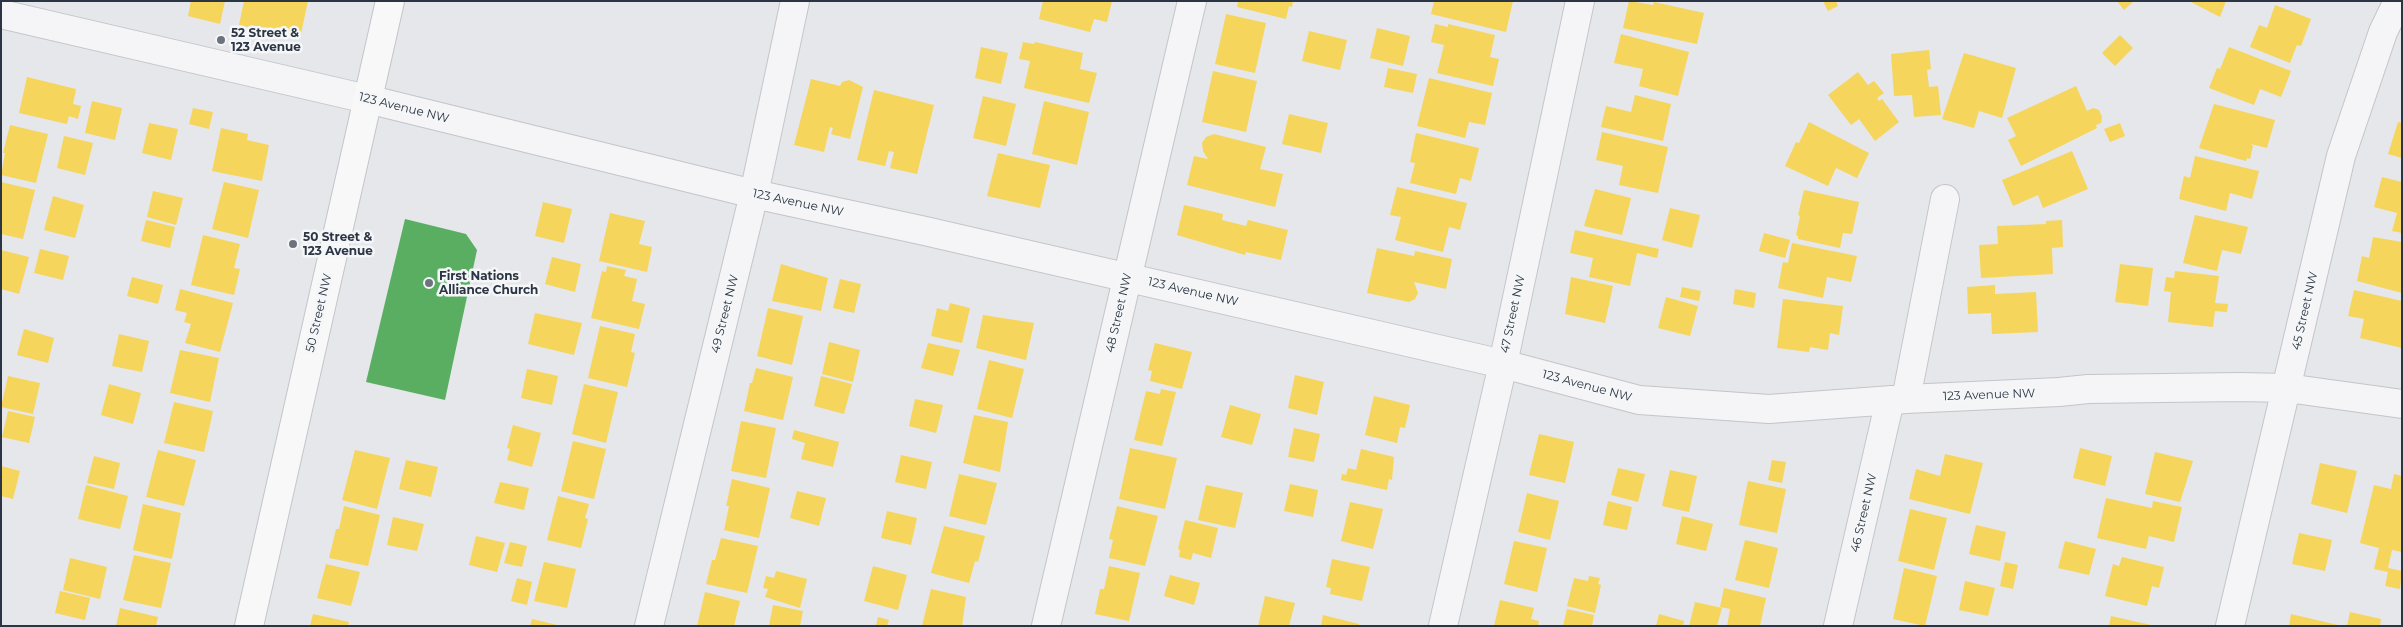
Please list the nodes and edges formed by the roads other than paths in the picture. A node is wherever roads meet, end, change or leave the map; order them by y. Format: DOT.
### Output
graph roads {
  1 [pos="390,1"];
  2 [pos="795,1"];
  3 [pos="1192,1"];
  4 [pos="1580,1"];
  5 [pos="2398,1"];
  6 [pos="1,14"];
  7 [pos="367,99"];
  8 [pos="754,194"];
  9 [pos="1945,199"];
  10 [pos="1127,277"];
  11 [pos="1503,364"];
  12 [pos="2288,388"];
  13 [pos="1898,399"];
  14 [pos="2402,404"];
  15 [pos="249,626"];
  16 [pos="649,626"];
  17 [pos="1046,626"];
  18 [pos="1443,626"];
  19 [pos="1838,626"];
  20 [pos="2230,626"];
  1 -- 7 [label="main road, 50 Street NW"];
  2 -- 8 [label="street, 49 Street NW"];
  3 -- 10 [label="street, 48 Street NW"];
  4 -- 11 [label="street, 47 Street NW"];
  5 -- 12 [label="street, 45 Street NW"];
  6 -- 7 [label="street, 123 Avenue NW"];
  7 -- 8 [label="street, 123 Avenue NW"];
  7 -- 15 [label="main road, 50 Street NW"];
  8 -- 10 [label="street, 123 Avenue NW"];
  8 -- 16 [label="street, 49 Street NW"];
  9 -- 13 [label="street, 46 Street NW"];
  10 -- 11 [label="street, 123 Avenue NW"];
  10 -- 17 [label="street, 48 Street NW"];
  11 -- 13 [label="street, 123 Avenue NW"];
  11 -- 18 [label="street, 47 Street NW"];
  12 -- 13 [label="street, 123 Avenue NW"];
  12 -- 14 [label="street, 123 Avenue NW"];
  12 -- 20 [label="street, 45 Street NW"];
  13 -- 19 [label="street, 46 Street NW"];
}
